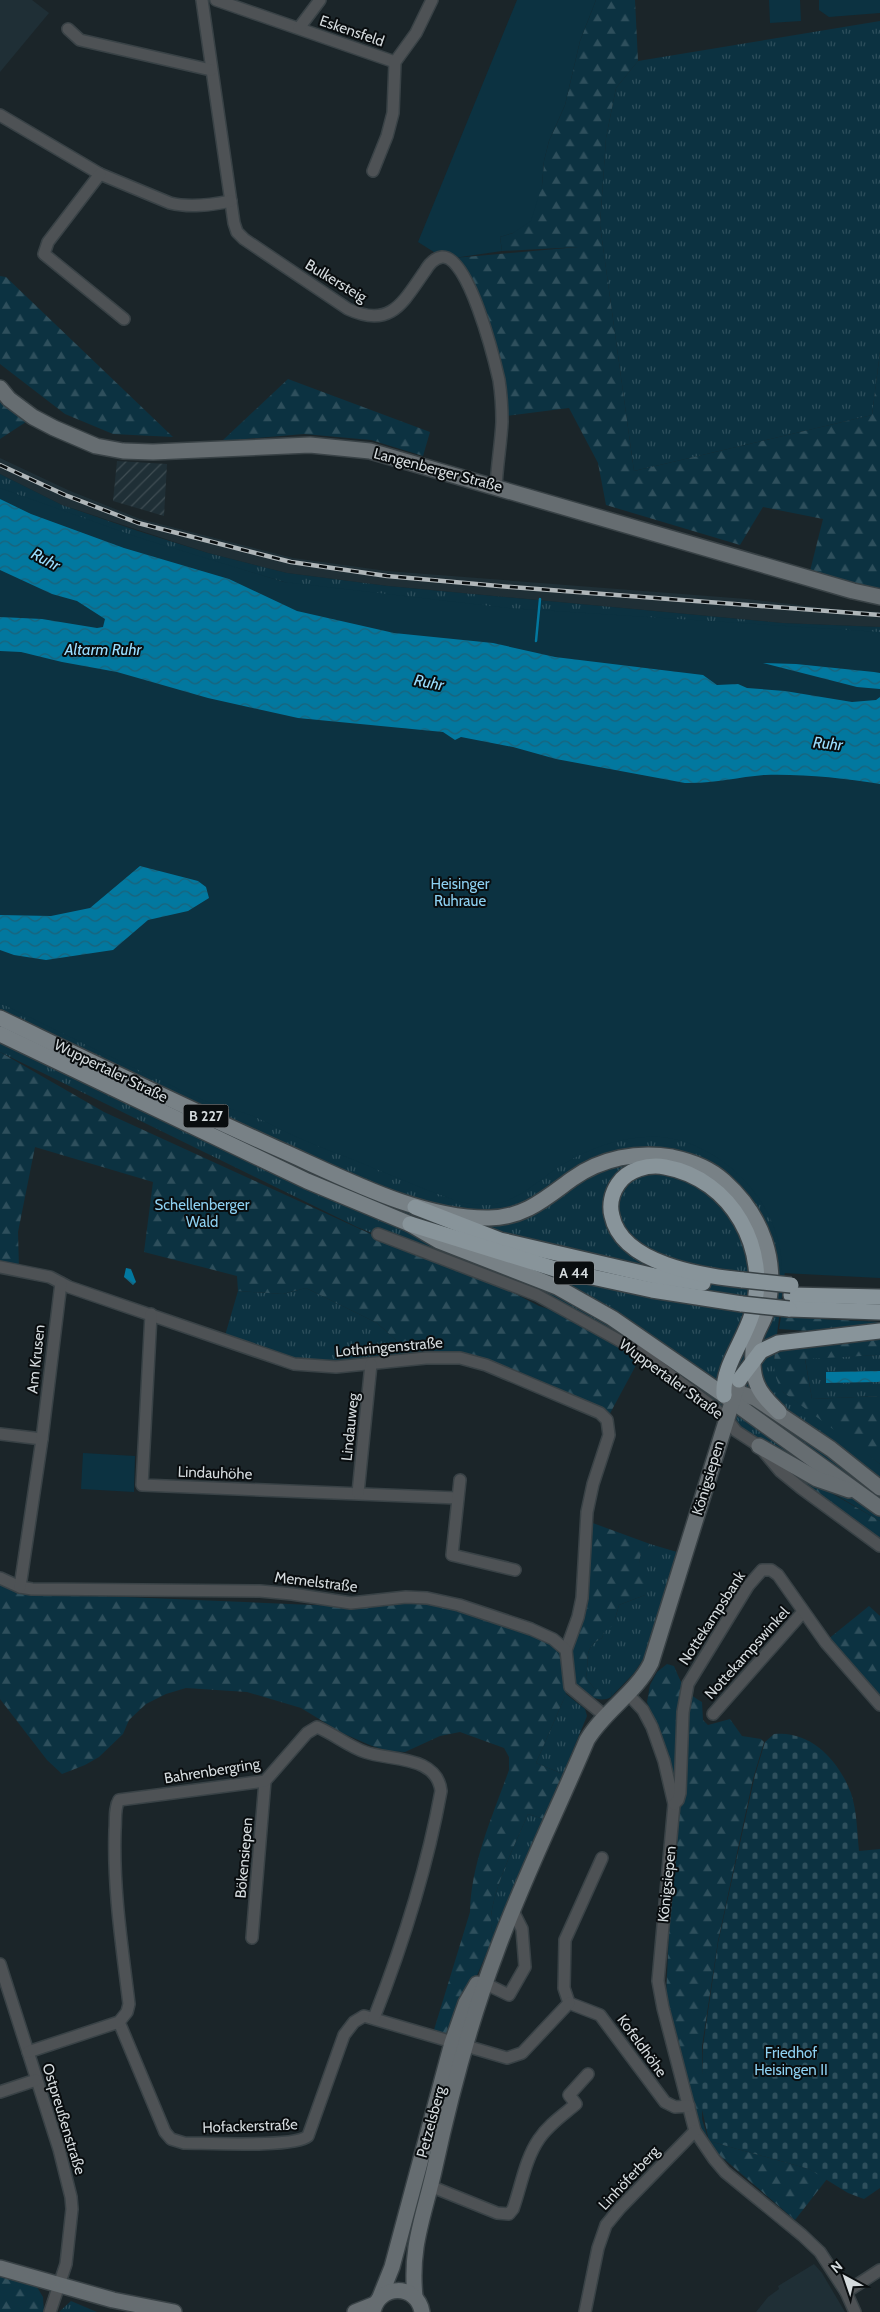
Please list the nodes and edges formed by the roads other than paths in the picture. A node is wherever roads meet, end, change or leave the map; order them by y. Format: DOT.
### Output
graph roads {
  1 [pos="202,0"];
  2 [pos="216,0"];
  3 [pos="320,0"];
  4 [pos="432,0"];
  5 [pos="299,28"];
  6 [pos="68,29"];
  7 [pos="395,62"];
  8 [pos="211,70"];
  9 [pos="0,115"];
  10 [pos="373,171"];
  11 [pos="100,174"];
  12 [pos="231,201"];
  13 [pos="124,319"];
  14 [pos="0,388"];
  15 [pos="496,486"];
  16 [pos="880,596"];
  17 [pos="0,1018"];
  18 [pos="0,1034"];
  19 [pos="414,1207"];
  20 [pos="410,1224"];
  21 [pos="378,1234"];
  22 [pos="0,1267"];
  23 [pos="61,1282"];
  24 [pos="743,1291"];
  25 [pos="790,1296"];
  26 [pos="880,1297"];
  27 [pos="880,1312"];
  28 [pos="151,1314"];
  29 [pos="880,1331"];
  30 [pos="754,1342"];
  31 [pos="754,1360"];
  32 [pos="371,1364"];
  33 [pos="732,1393"];
  34 [pos="779,1412"];
  35 [pos="727,1419"];
  36 [pos="0,1434"];
  37 [pos="42,1439"];
  38 [pos="759,1446"];
  39 [pos="460,1480"];
  40 [pos="880,1488"];
  41 [pos="358,1493"];
  42 [pos="861,1494"];
  43 [pos="457,1498"];
  44 [pos="880,1508"];
  45 [pos="880,1546"];
  46 [pos="515,1570"];
  47 [pos="0,1578"];
  48 [pos="20,1587"];
  49 [pos="803,1612"];
  50 [pos="566,1650"];
  51 [pos="627,1693"];
  52 [pos="880,1705"];
  53 [pos="712,1714"];
  54 [pos="605,1716"];
  55 [pos="265,1781"];
  56 [pos="674,1804"];
  57 [pos="602,1858"];
  58 [pos="513,1911"];
  59 [pos="252,1938"];
  60 [pos="496,1953"];
  61 [pos="0,1964"];
  62 [pos="486,1984"];
  63 [pos="569,2003"];
  64 [pos="374,2018"];
  65 [pos="119,2022"];
  66 [pos="458,2045"];
  67 [pos="28,2052"];
  68 [pos="588,2074"];
  69 [pos="36,2080"];
  70 [pos="0,2092"];
  71 [pos="689,2106"];
  72 [pos="695,2131"];
  73 [pos="430,2186"];
  74 [pos="0,2268"];
  75 [pos="880,2270"];
  76 [pos="60,2285"];
  77 [pos="846,2292"];
  78 [pos="415,2297"];
  79 [pos="376,2304"];
  80 [pos="50,2312"];
  81 [pos="116,2312"];
  82 [pos="174,2312"];
  83 [pos="355,2312"];
  84 [pos="422,2312"];
  85 [pos="584,2312"];
  86 [pos="855,2312"];
  1 -- 8 [label="street, Bulkersteig"];
  2 -- 5 [label="street, Eskensfeld"];
  3 -- 5 [label="street, Eskensfeld"];
  4 -- 7 [label="street"];
  5 -- 7 [label="street, Eskensfeld"];
  6 -- 8 [label="street"];
  7 -- 10 [label="street"];
  8 -- 12 [label="street, Bulkersteig"];
  9 -- 11 [label="street"];
  11 -- 12 [label="street"];
  11 -- 13 [label="street"];
  12 -- 15 [label="street, Bulkersteig"];
  14 -- 15 [label="main road, Langenberger Straße"];
  15 -- 16 [label="main road, Langenberger Straße"];
  17 -- 19 [label="main road, Wuppertaler Straße / B 227"];
  18 -- 20 [label="main road, Wuppertaler Straße / B 227"];
  19 -- 24 [label="highway, A 44"];
  19 -- 30 [label="main road, Wuppertaler Straße"];
  20 -- 24 [label="highway, A 44"];
  20 -- 33 [label="main road, Wuppertaler Straße"];
  21 -- 35 [label="street, Wuppertaler Straße"];
  22 -- 23 [label="street, Lothringenstraße"];
  23 -- 28 [label="street, Lothringenstraße"];
  23 -- 37 [label="street, Am Krusen"];
  24 -- 25 [label="highway, A 44, bridge"];
  24 -- 25 [label="highway, bridge"];
  24 -- 33 [label="highway"];
  25 -- 26 [label="highway, A 44"];
  25 -- 27 [label="highway, A 44"];
  28 -- 32 [label="street, Lothringenstraße"];
  28 -- 41 [label="street, Lindauhöhe"];
  29 -- 31 [label="highway"];
  30 -- 31 [label="main road"];
  30 -- 33 [label="main road, Wuppertaler Straße"];
  31 -- 33 [label="highway"];
  31 -- 34 [label="main road"];
  32 -- 41 [label="street, Lindauweg"];
  32 -- 50 [label="street, Lothringenstraße"];
  33 -- 34 [label="main road, Wuppertaler Straße"];
  33 -- 35 [label="main road, Königsiepen"];
  33 -- 42 [label="main road, Wuppertaler Straße"];
  34 -- 40 [label="main road, Wuppertaler Straße"];
  35 -- 38 [label="street, Wuppertaler Straße"];
  35 -- 51 [label="main road, Königsiepen"];
  36 -- 37 [label="street"];
  37 -- 48 [label="street, Am Krusen"];
  38 -- 42 [label="main road"];
  38 -- 45 [label="street, Wuppertaler Straße"];
  39 -- 43 [label="street"];
  41 -- 43 [label="street, Lindauhöhe"];
  42 -- 44 [label="main road, Wuppertaler Straße"];
  43 -- 46 [label="street"];
  47 -- 48 [label="street, Memelstraße"];
  48 -- 50 [label="street, Memelstraße"];
  49 -- 52 [label="street, Nottekampsbank"];
  49 -- 53 [label="street, Nottekampswinkel"];
  49 -- 56 [label="street, Nottekampsbank"];
  50 -- 54 [label="street"];
  51 -- 54 [label="main road, Petzelsberg"];
  51 -- 56 [label="street, Königsiepen"];
  54 -- 58 [label="main road, Petzelsberg"];
  55 -- 59 [label="street, Bökensiepen"];
  55 -- 64 [label="street, Bahrenbergring"];
  55 -- 65 [label="street, Bahrenbergring"];
  56 -- 71 [label="street, Königsiepen"];
  57 -- 63 [label="street"];
  58 -- 60 [label="main road, Petzelsberg"];
  58 -- 62 [label="street"];
  60 -- 62 [label="main road, Petzelsberg"];
  60 -- 66 [label="main road, Petzelsberg"];
  61 -- 67 [label="street, Ostpreußenstraße"];
  62 -- 66 [label="main road, Petzelsberg"];
  63 -- 66 [label="street"];
  63 -- 71 [label="street, Kofeldhöhe"];
  64 -- 65 [label="street, Hofackerstraße"];
  64 -- 66 [label="street"];
  65 -- 67 [label="street"];
  66 -- 73 [label="main road, Petzelsberg"];
  66 -- 79 [label="main road, Petzelsberg"];
  67 -- 69 [label="street, Ostpreußenstraße"];
  68 -- 73 [label="street"];
  69 -- 70 [label="street"];
  69 -- 76 [label="street, Ostpreußenstraße"];
  71 -- 72 [label="street, Königsiepen"];
  72 -- 77 [label="street, Königsiepen"];
  72 -- 85 [label="street, Linhöferberg"];
  73 -- 78 [label="main road, Petzelsberg"];
  74 -- 76 [label="main road"];
  75 -- 77 [label="street"];
  76 -- 80 [label="street, Ostpreußenstraße"];
  76 -- 81 [label="main road"];
  76 -- 82 [label="main road"];
  77 -- 86 [label="street, Königsiepen"];
  78 -- 79 [label="main road"];
  78 -- 84 [label="main road"];
  79 -- 83 [label="main road"];
}
